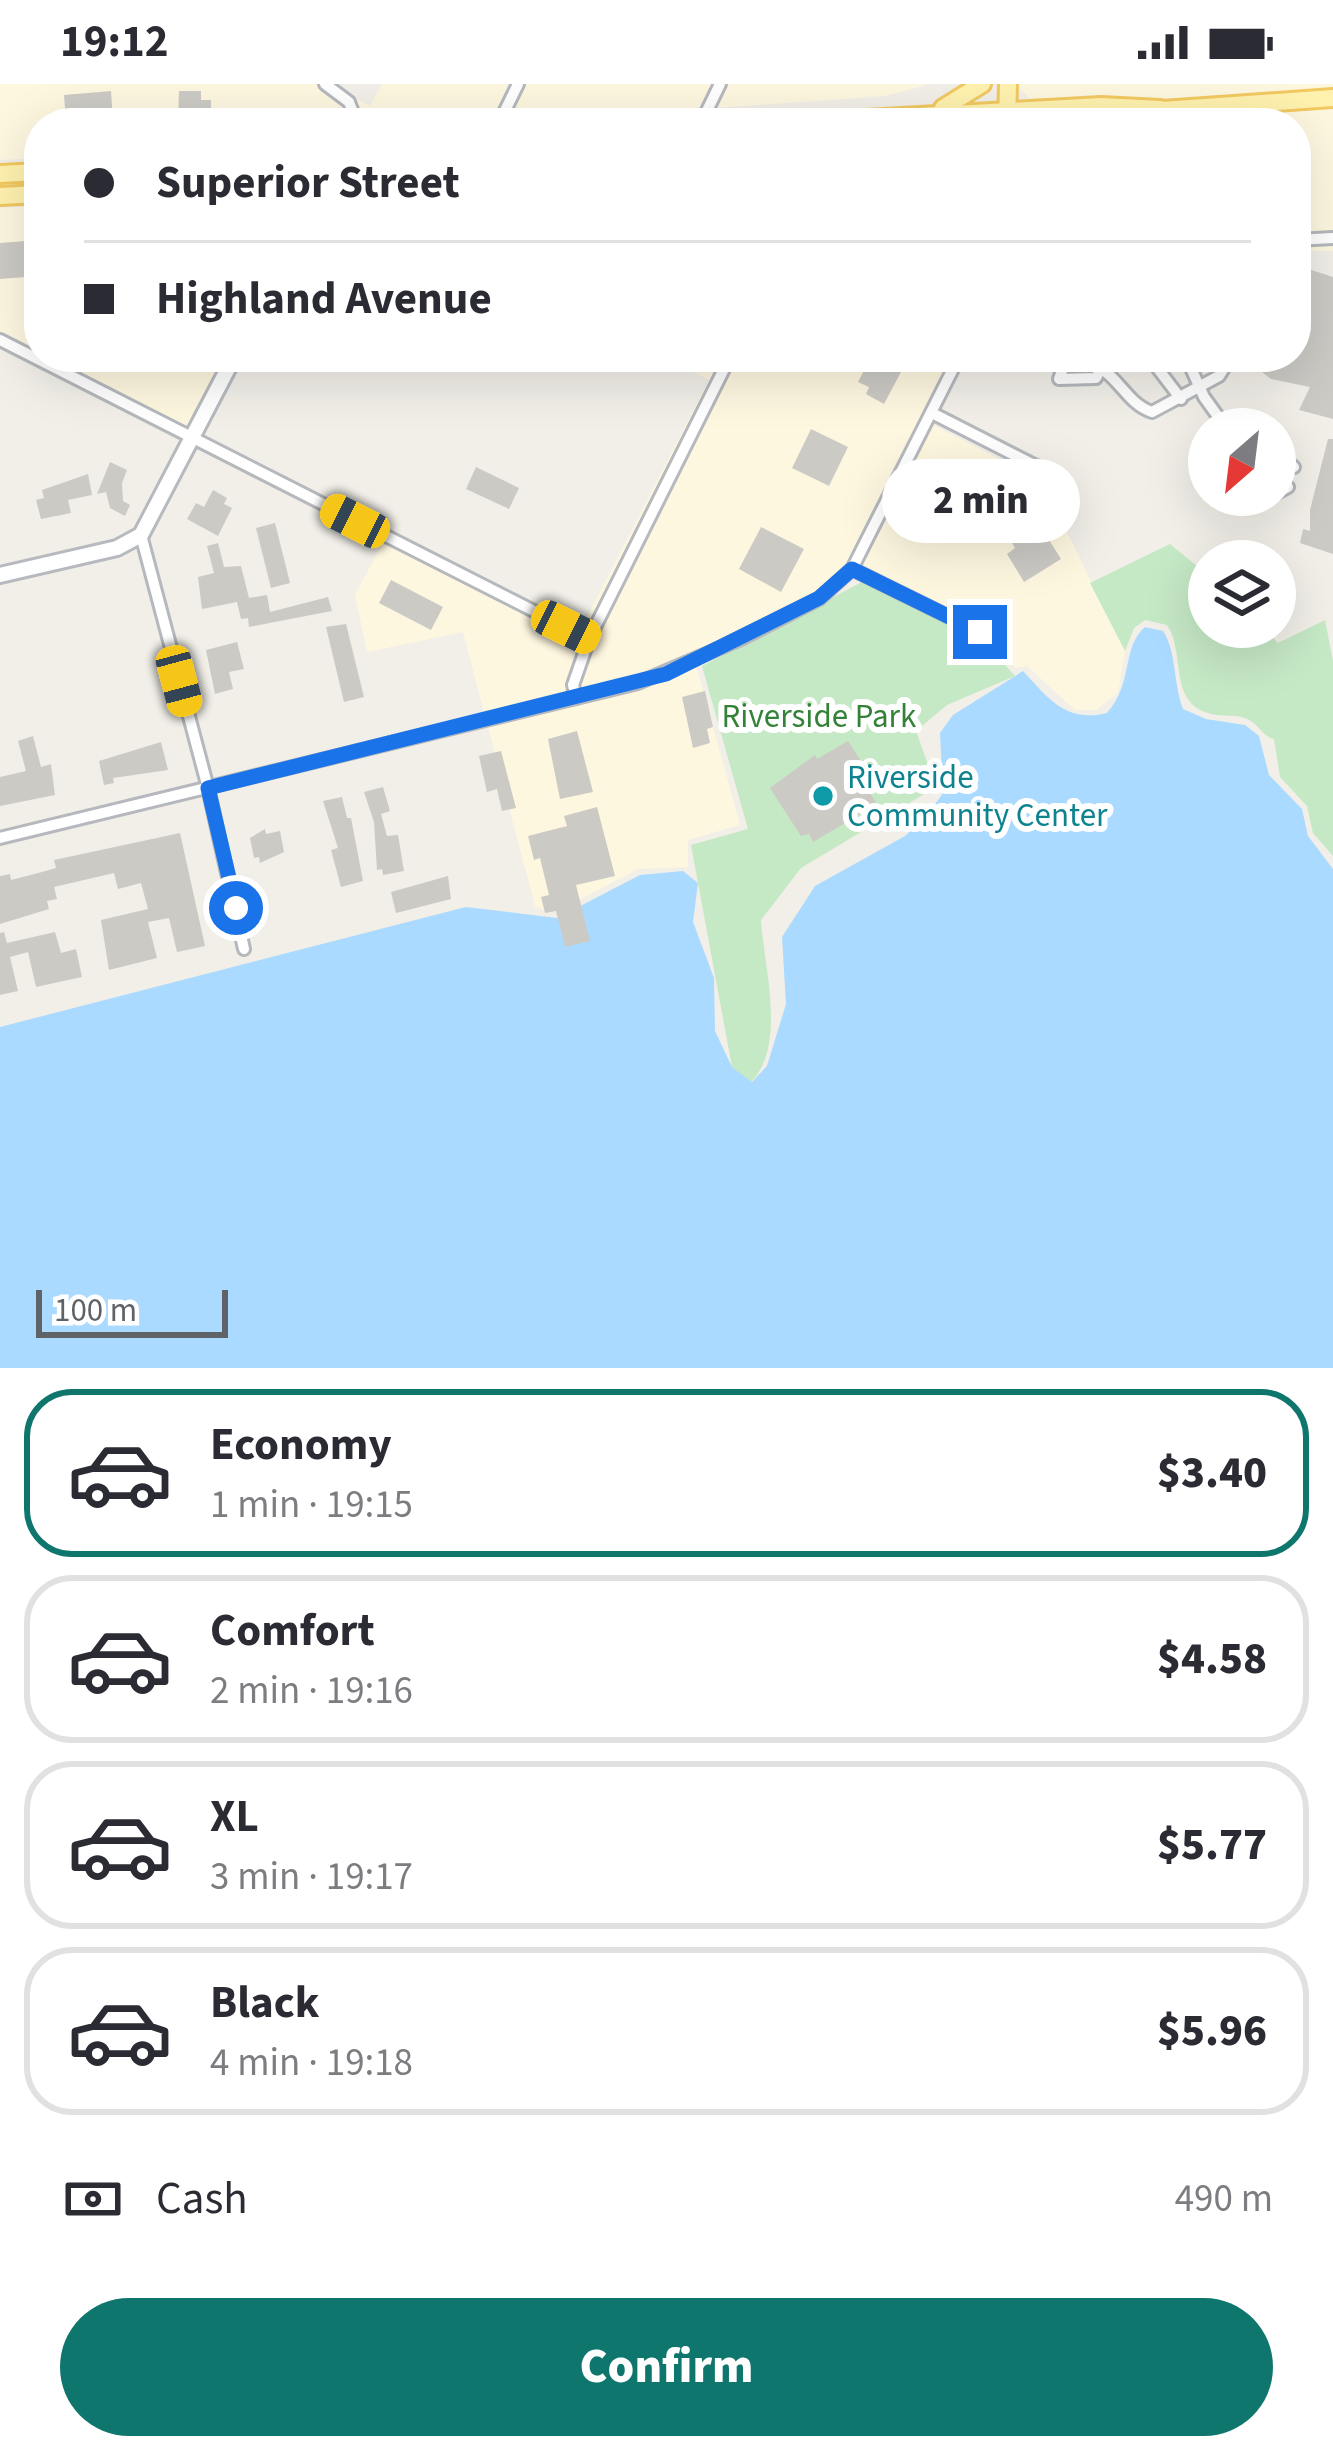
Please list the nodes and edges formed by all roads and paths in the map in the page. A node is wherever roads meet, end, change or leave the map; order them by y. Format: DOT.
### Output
graph roads {
  1 [pos="325,84"];
  2 [pos="982,84"];
  3 [pos="1333,98"];
  4 [pos="351,108"];
  5 [pos="940,108"];
  6 [pos="1104,108"];
  7 [pos="1149,108"];
  8 [pos="1176,108"];
  9 [pos="62,372"];
  10 [pos="226,372"];
  11 [pos="722,372"];
  12 [pos="952,372"];
  13 [pos="1062,372"];
  14 [pos="1098,372"];
  15 [pos="1112,372"];
  16 [pos="1160,372"];
  17 [pos="1193,372"];
  18 [pos="1222,372"];
  19 [pos="1200,389"];
  20 [pos="1180,399"];
  21 [pos="1213,408"];
  22 [pos="932,413"];
  23 [pos="193,439"];
  24 [pos="1044,470"];
  25 [pos="141,535"];
  26 [pos="852,569"];
  27 [pos="0,575"];
  28 [pos="980,632"];
  29 [pos="589,639"];
  30 [pos="576,698"];
  31 [pos="208,788"];
  32 [pos="0,838"];
  33 [pos="244,949"];
  1 -- 4 [label="street"];
  2 -- 5 [label="main road"];
  3 -- 8 [label="main road"];
  6 -- 7 [label="main road"];
  9 -- 23 [label="street"];
  10 -- 23 [label="street"];
  11 -- 29 [label="street"];
  12 -- 22 [label="street"];
  13 -- 14 [label="street"];
  15 -- 20 [label="street"];
  16 -- 20 [label="street"];
  17 -- 19 [label="street"];
  18 -- 19 [label="street"];
  19 -- 20 [label="street"];
  19 -- 21 [label="street"];
  22 -- 24 [label="street"];
  22 -- 26 [label="street"];
  23 -- 25 [label="street"];
  23 -- 29 [label="street"];
  25 -- 27 [label="street"];
  25 -- 31 [label="street"];
  26 -- 28 [label="street"];
  26 -- 30 [label="street"];
  29 -- 30 [label="street"];
  30 -- 31 [label="street"];
  31 -- 32 [label="street"];
  31 -- 33 [label="street"];
}
